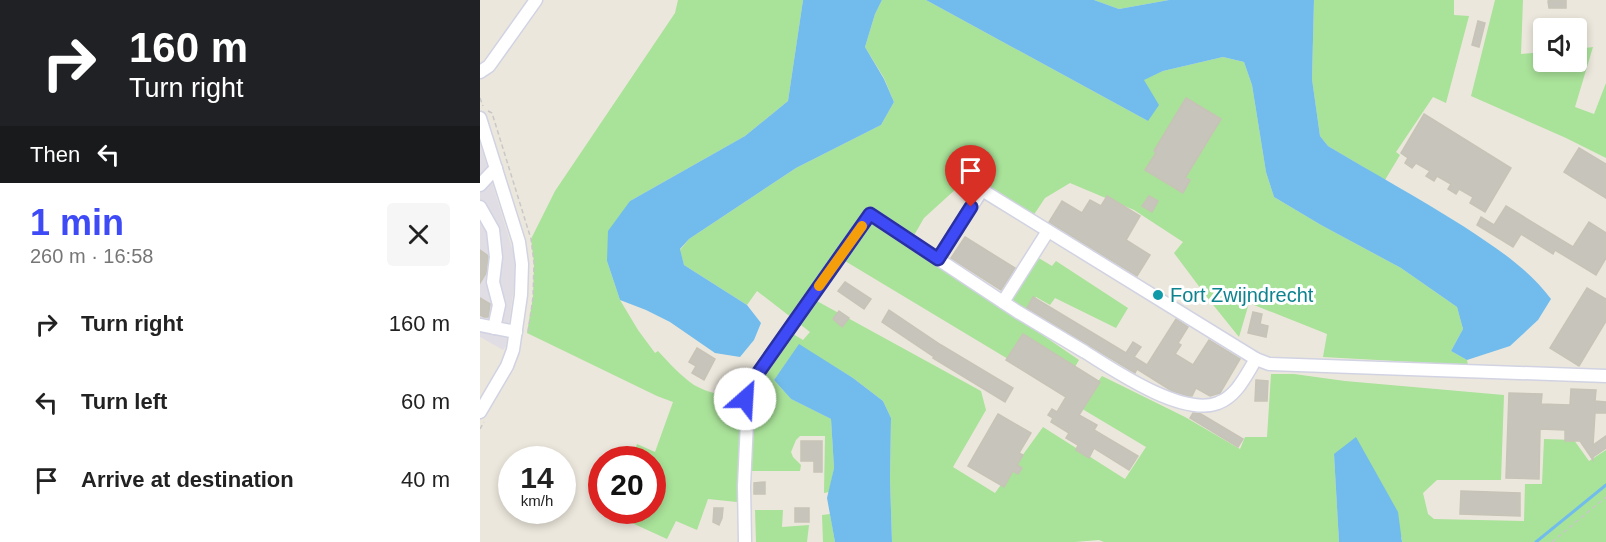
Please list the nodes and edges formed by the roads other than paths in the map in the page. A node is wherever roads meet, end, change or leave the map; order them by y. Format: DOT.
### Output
graph roads {
  1 [pos="536,0"];
  2 [pos="480,72"];
  3 [pos="480,118"];
  4 [pos="484,143"];
  5 [pos="496,168"];
  6 [pos="480,185"];
  7 [pos="480,207"];
  8 [pos="1048,231"];
  9 [pos="938,259"];
  10 [pos="1004,302"];
  11 [pos="480,325"];
  12 [pos="494,328"];
  13 [pos="516,332"];
  14 [pos="1256,359"];
  15 [pos="1606,376"];
  16 [pos="480,412"];
  17 [pos="745,542"];
  1 -- 2 [label="street"];
  3 -- 4 [label="street"];
  4 -- 5 [label="street"];
  5 -- 6 [label="street"];
  5 -- 13 [label="street"];
  7 -- 12 [label="street"];
  8 -- 9 [label="street"];
  8 -- 10 [label="street"];
  8 -- 14 [label="street"];
  9 -- 10 [label="street"];
  9 -- 17 [label="street"];
  10 -- 14 [label="street"];
  11 -- 12 [label="street"];
  12 -- 13 [label="street"];
  13 -- 16 [label="street"];
  14 -- 15 [label="street"];
}
